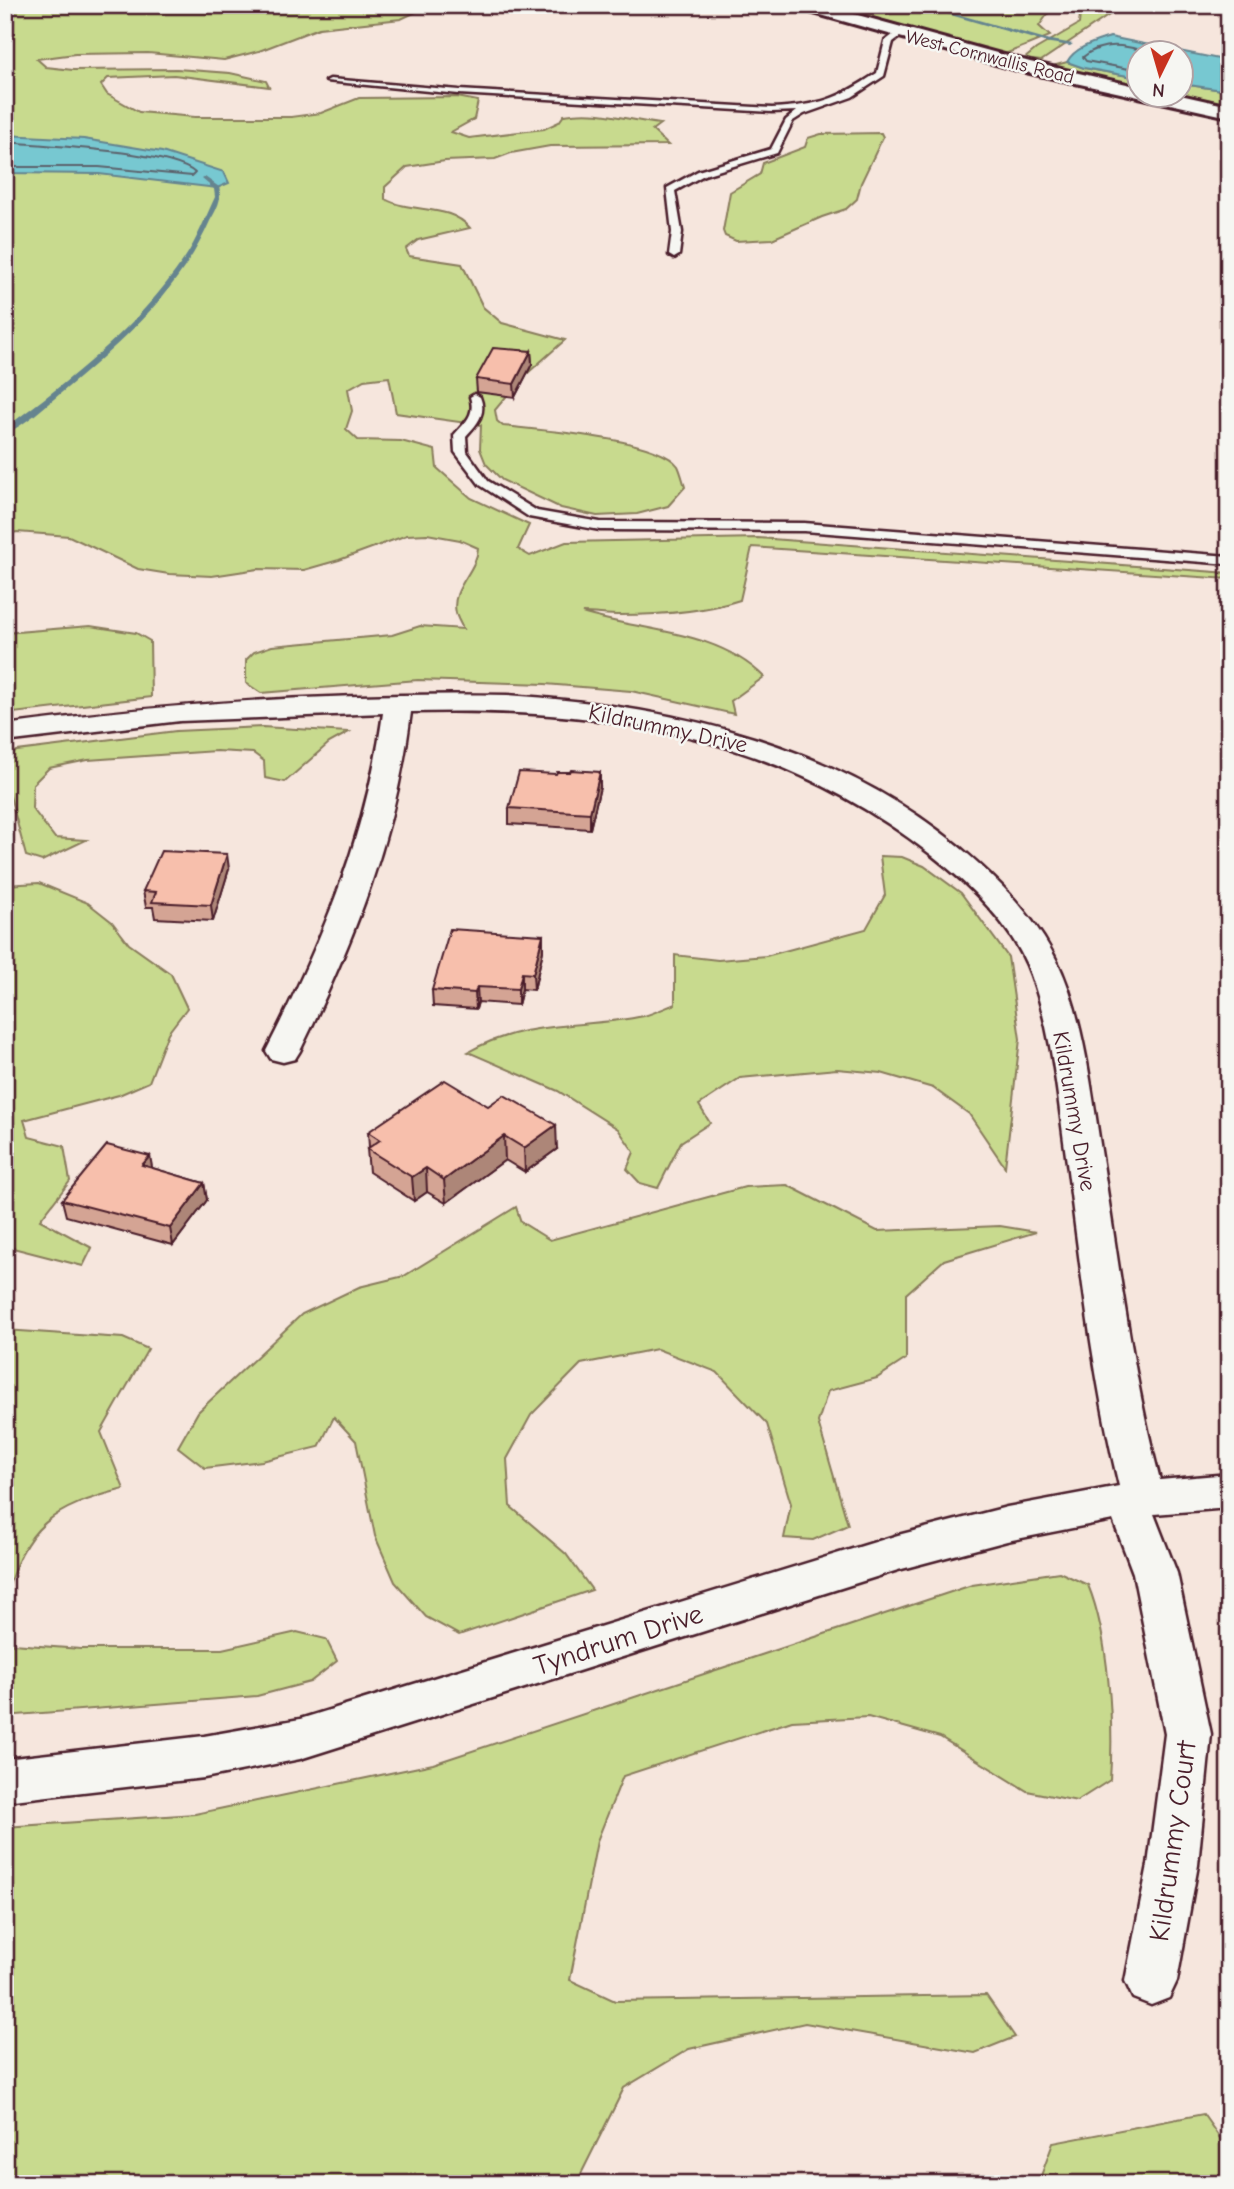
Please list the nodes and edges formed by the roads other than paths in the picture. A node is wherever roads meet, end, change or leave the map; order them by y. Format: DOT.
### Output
graph roads {
  1 [pos="802,5"];
  2 [pos="901,33"];
  3 [pos="330,81"];
  4 [pos="1126,89"];
  5 [pos="1196,104"];
  6 [pos="811,108"];
  7 [pos="1229,112"];
  8 [pos="674,255"];
  9 [pos="475,397"];
  10 [pos="1229,560"];
  11 [pos="398,704"];
  12 [pos="5,734"];
  13 [pos="282,1051"];
  14 [pos="1229,1491"];
  15 [pos="1135,1499"];
  16 [pos="5,1780"];
  17 [pos="1151,1981"];
  1 -- 2 [label="street, West Cornwallis Road"];
  2 -- 4 [label="street, West Cornwallis Road"];
  2 -- 6 [label="lane"];
  3 -- 6 [label="lane"];
  5 -- 7 [label="street"];
  6 -- 8 [label="lane"];
  9 -- 10 [label="lane"];
  11 -- 12 [label="street, Kildrummy Drive"];
  11 -- 13 [label="street"];
  11 -- 15 [label="street, Kildrummy Drive"];
  14 -- 15 [label="street, Tyndrum Drive"];
  15 -- 16 [label="street, Tyndrum Drive"];
  15 -- 17 [label="street, Kildrummy Court"];
}
